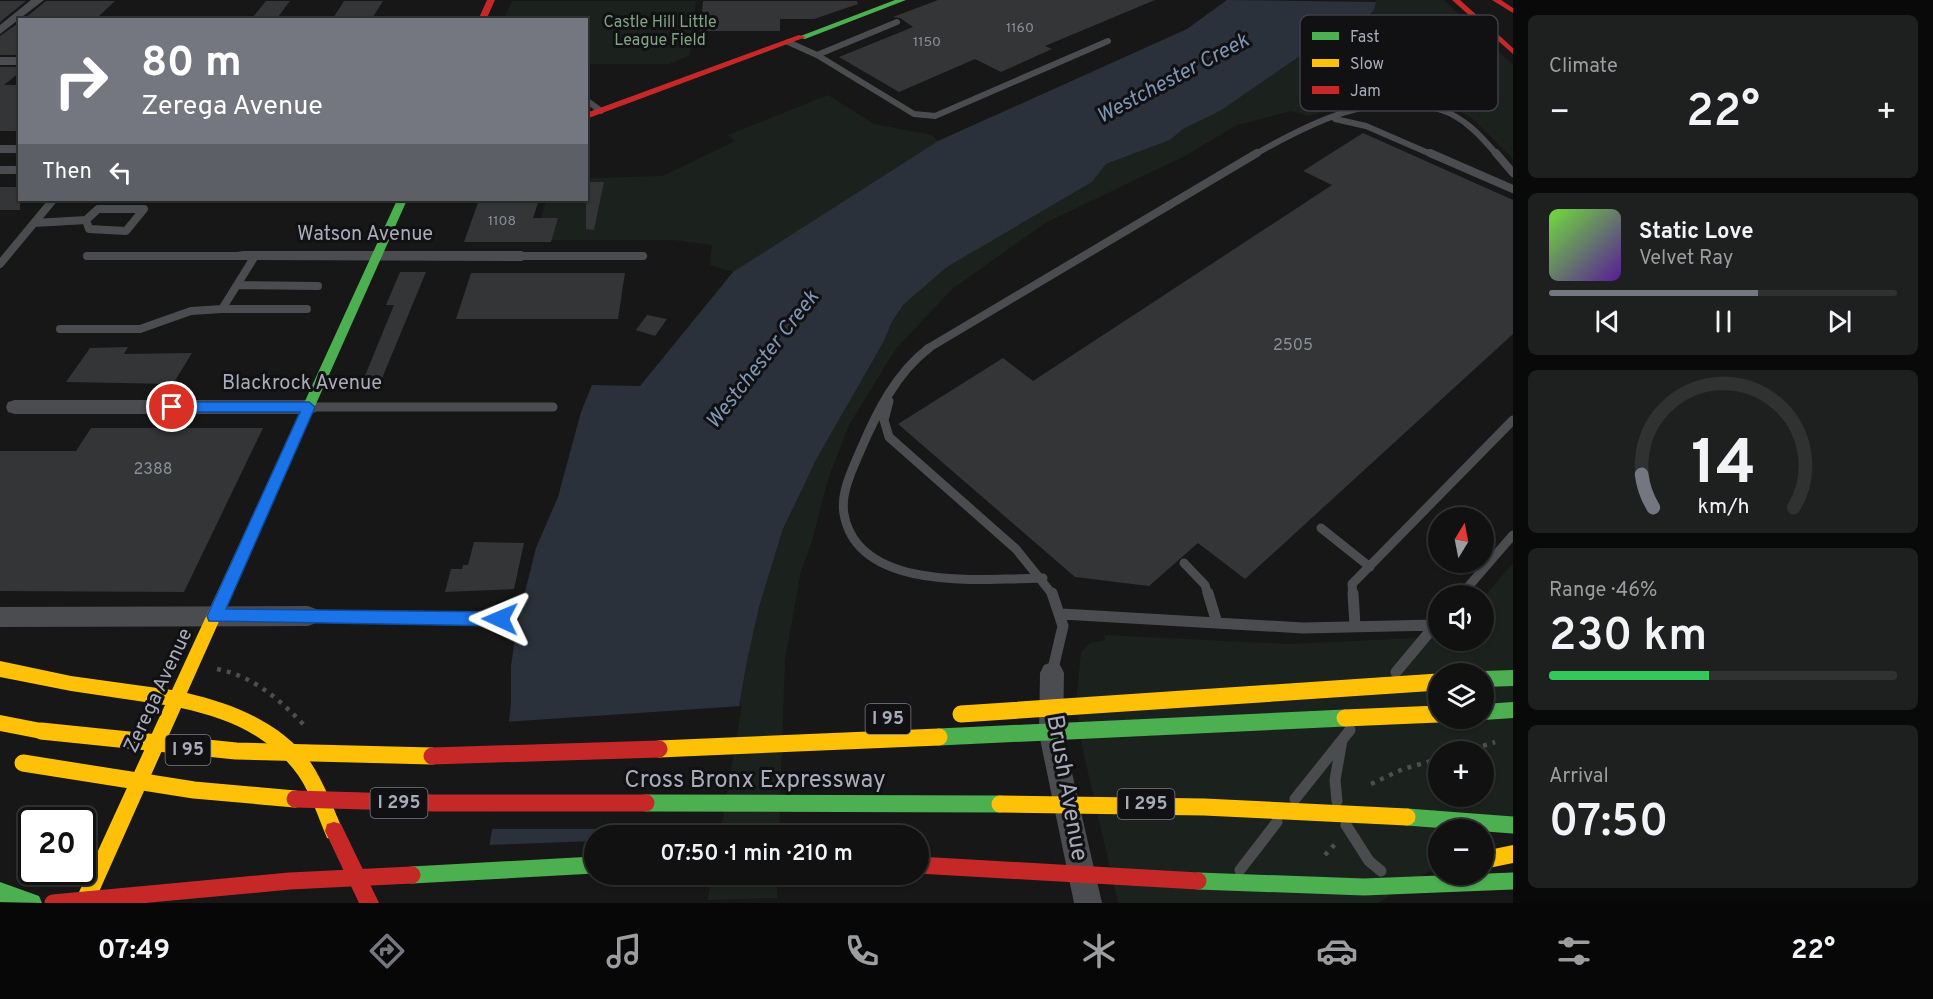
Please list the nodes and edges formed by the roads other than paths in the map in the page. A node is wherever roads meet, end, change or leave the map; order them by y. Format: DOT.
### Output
graph roads {
  1 [pos="38,0"];
  2 [pos="491,0"];
  3 [pos="902,0"];
  4 [pos="1456,0"];
  5 [pos="1481,0"];
  6 [pos="1496,0"];
  7 [pos="1472,15"];
  8 [pos="1509,16"];
  9 [pos="483,18"];
  10 [pos="897,22"];
  11 [pos="0,31"];
  12 [pos="1498,38"];
  13 [pos="1108,41"];
  14 [pos="788,42"];
  15 [pos="1513,52"];
  16 [pos="818,55"];
  17 [pos="0,61"];
  18 [pos="18,61"];
  19 [pos="588,101"];
  20 [pos="601,111"];
  21 [pos="1358,111"];
  22 [pos="1442,111"];
  23 [pos="588,115"];
  24 [pos="0,149"];
  25 [pos="18,149"];
  26 [pos="0,170"];
  27 [pos="18,170"];
  28 [pos="1513,173"];
  29 [pos="1513,189"];
  30 [pos="52,201"];
  31 [pos="402,201"];
  32 [pos="86,220"];
  33 [pos="34,223"];
  34 [pos="87,256"];
  35 [pos="249,256"];
  36 [pos="377,256"];
  37 [pos="522,256"];
  38 [pos="643,256"];
  39 [pos="0,264"];
  40 [pos="238,285"];
  41 [pos="318,286"];
  42 [pos="222,309"];
  43 [pos="307,309"];
  44 [pos="60,329"];
  45 [pos="15,407"];
  46 [pos="309,407"];
  47 [pos="553,407"];
  48 [pos="1513,420"];
  49 [pos="1321,528"];
  50 [pos="1513,535"];
  51 [pos="1184,562"];
  52 [pos="1370,567"];
  53 [pos="1043,578"];
  54 [pos="1470,585"];
  55 [pos="1062,614"];
  56 [pos="308,615"];
  57 [pos="215,616"];
  58 [pos="0,617"];
  59 [pos="500,619"];
  60 [pos="1217,623"];
  61 [pos="1428,623"];
  62 [pos="1355,626"];
  63 [pos="1428,634"];
  64 [pos="0,669"];
  65 [pos="1052,673"];
  66 [pos="1513,678"];
  67 [pos="1494,679"];
  68 [pos="1428,683"];
  69 [pos="177,699"];
  70 [pos="1513,710"];
  71 [pos="1494,711"];
  72 [pos="1428,714"];
  73 [pos="947,715"];
  74 [pos="0,723"];
  75 [pos="674,734"];
  76 [pos="1342,740"];
  77 [pos="337,755"];
  78 [pos="17,762"];
  79 [pos="1513,825"];
  80 [pos="1513,854"];
  81 [pos="1494,858"];
  82 [pos="584,866"];
  83 [pos="929,866"];
  84 [pos="1415,871"];
  85 [pos="1513,881"];
  86 [pos="1247,883"];
  87 [pos="0,892"];
  88 [pos="1412,896"];
  89 [pos="1216,897"];
  90 [pos="32,903"];
  91 [pos="53,903"];
  92 [pos="84,903"];
  93 [pos="369,903"];
  94 [pos="1088,903"];
  1 -- 11 [label="street"];
  2 -- 9 [label="main road"];
  3 -- 14 [label="main road"];
  4 -- 7 [label="main road"];
  5 -- 8 [label="main road"];
  6 -- 8 [label="main road"];
  10 -- 16 [label="lane"];
  12 -- 15 [label="main road"];
  13 -- 16 [label="lane"];
  14 -- 16 [label="lane"];
  14 -- 20 [label="main road"];
  17 -- 18 [label="street"];
  19 -- 20 [label="lane"];
  20 -- 23 [label="main road"];
  21 -- 53 [label="lane"];
  22 -- 28 [label="lane"];
  24 -- 25 [label="street"];
  26 -- 27 [label="lane"];
  29 -- 53 [label="lane"];
  30 -- 33 [label="lane"];
  31 -- 36 [label="main road, Zerega Avenue"];
  32 -- 32 [label="lane"];
  32 -- 33 [label="lane"];
  33 -- 39 [label="lane"];
  34 -- 35 [label="lane, Watson Avenue"];
  35 -- 36 [label="street, Watson Avenue"];
  35 -- 40 [label="lane"];
  36 -- 37 [label="street, Watson Avenue"];
  36 -- 46 [label="main road, Zerega Avenue"];
  37 -- 38 [label="lane, Watson Avenue"];
  40 -- 41 [label="lane"];
  40 -- 42 [label="lane"];
  42 -- 43 [label="lane"];
  42 -- 44 [label="lane"];
  45 -- 46 [label="street, Blackrock Avenue"];
  46 -- 47 [label="lane, Blackrock Avenue"];
  46 -- 57 [label="main road, Zerega Avenue"];
  48 -- 52 [label="lane"];
  49 -- 52 [label="lane"];
  50 -- 54 [label="lane"];
  51 -- 60 [label="lane"];
  52 -- 62 [label="lane"];
  53 -- 55 [label="lane"];
  55 -- 60 [label="lane"];
  55 -- 65 [label="lane"];
  56 -- 57 [label="street"];
  56 -- 59 [label="lane"];
  57 -- 58 [label="street"];
  57 -- 69 [label="main road, Zerega Avenue"];
  60 -- 62 [label="lane"];
  61 -- 62 [label="lane"];
  63 -- 76 [label="lane"];
  64 -- 69 [label="main road"];
  65 -- 94 [label="street, Brush Avenue"];
  66 -- 67 [label="main road"];
  68 -- 73 [label="main road, bridge"];
  69 -- 92 [label="main road, Zerega Avenue"];
  69 -- 93 [label="main road"];
  70 -- 71 [label="main road"];
  72 -- 77 [label="main road, bridge"];
  74 -- 77 [label="main road, I 95, bridge"];
  75 -- 77 [label="main road, I 95, bridge"];
  76 -- 88 [label="lane"];
  76 -- 89 [label="lane"];
  78 -- 79 [label="main road, Cross Bronx Expressway / I 295, bridge"];
  80 -- 81 [label="main road"];
  82 -- 91 [label="main road, bridge"];
  83 -- 86 [label="main road, bridge"];
  84 -- 86 [label="main road, bridge"];
  85 -- 86 [label="main road, bridge"];
  87 -- 90 [label="main road"];
}
